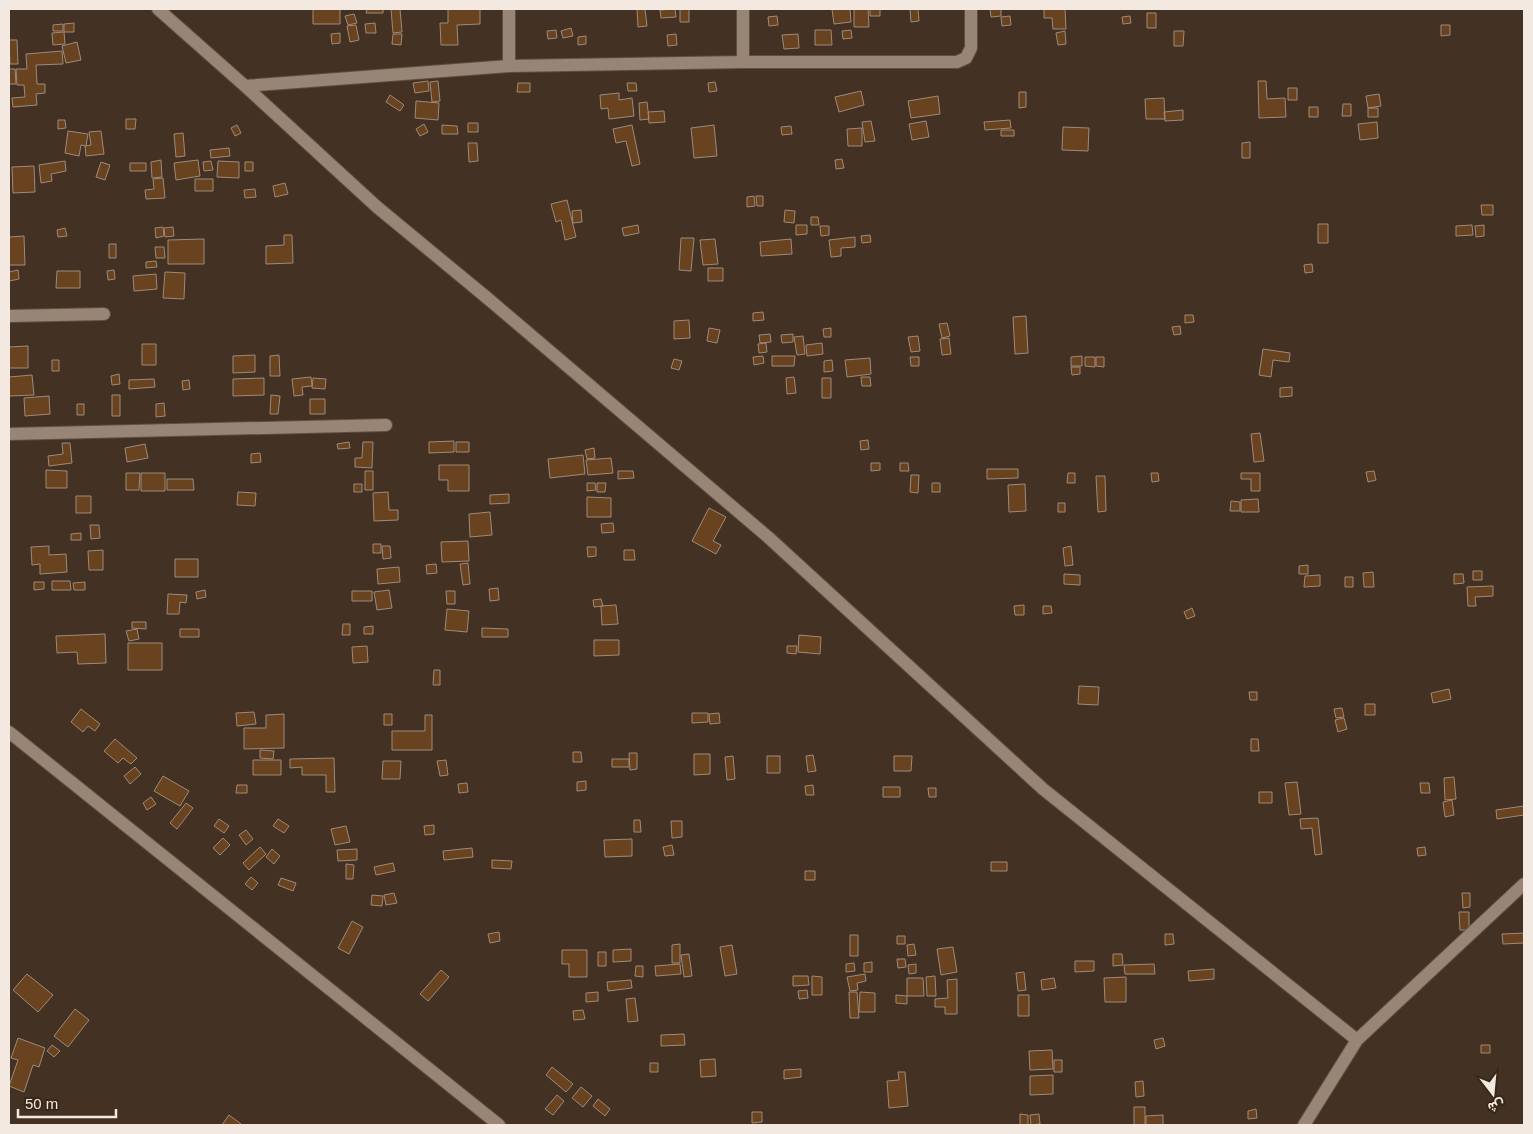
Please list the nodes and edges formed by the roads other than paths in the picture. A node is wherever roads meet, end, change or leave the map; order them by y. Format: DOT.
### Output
graph roads {
  1 [pos="158,9"];
  2 [pos="509,9"];
  3 [pos="743,9"];
  4 [pos="971,9"];
  5 [pos="743,62"];
  6 [pos="509,66"];
  7 [pos="245,86"];
  8 [pos="104,314"];
  9 [pos="9,316"];
  10 [pos="386,425"];
  11 [pos="9,434"];
  12 [pos="9,732"];
  13 [pos="1524,884"];
  14 [pos="1357,1040"];
  15 [pos="500,1125"];
  16 [pos="1304,1125"];
  1 -- 7 [label="street"];
  2 -- 6 [label="street"];
  3 -- 5 [label="street"];
  4 -- 5 [label="street"];
  5 -- 6 [label="street"];
  6 -- 7 [label="street"];
  7 -- 14 [label="street"];
  8 -- 9 [label="street"];
  10 -- 11 [label="street"];
  12 -- 15 [label="street"];
  13 -- 14 [label="street"];
  14 -- 16 [label="street"];
}
